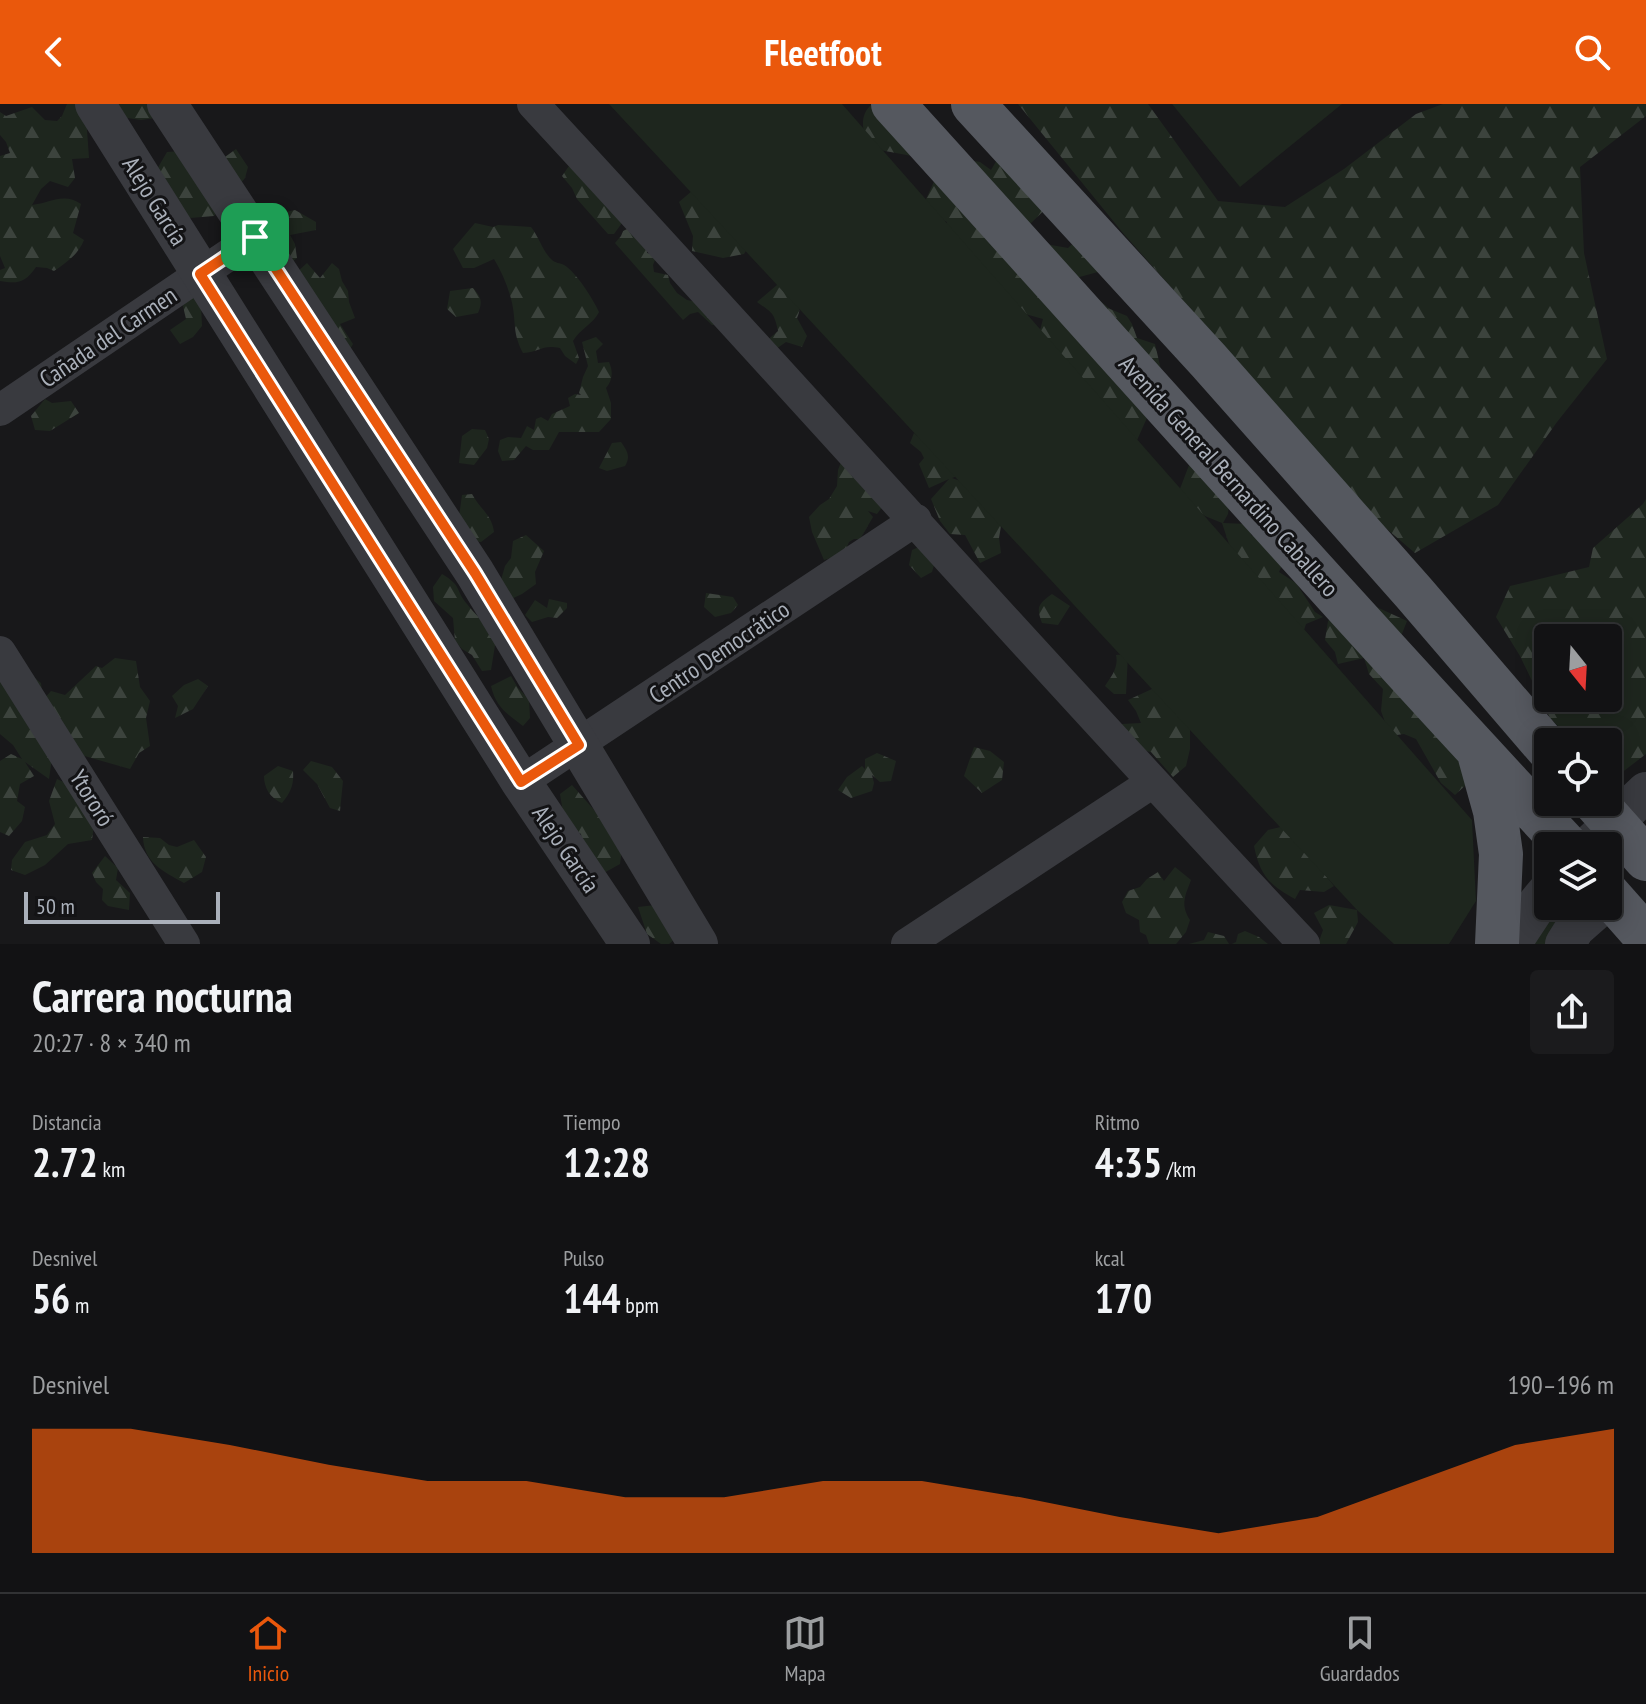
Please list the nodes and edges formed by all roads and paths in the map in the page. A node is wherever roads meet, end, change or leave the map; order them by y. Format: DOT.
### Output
graph roads {
  1 [pos="95,104"];
  2 [pos="167,104"];
  3 [pos="533,104"];
  4 [pos="893,104"];
  5 [pos="973,104"];
  6 [pos="255,237"];
  7 [pos="200,274"];
  8 [pos="0,410"];
  9 [pos="916,520"];
  10 [pos="0,652"];
  11 [pos="1534,733"];
  12 [pos="579,745"];
  13 [pos="1478,751"];
  14 [pos="521,782"];
  15 [pos="1153,782"];
  16 [pos="1619,816"];
  17 [pos="1554,832"];
  18 [pos="1646,862"];
  19 [pos="1622,885"];
  20 [pos="1534,909"];
  21 [pos="1622,914"];
  22 [pos="1584,920"];
  23 [pos="1646,937"];
  24 [pos="184,944"];
  25 [pos="630,944"];
  26 [pos="698,944"];
  27 [pos="907,944"];
  28 [pos="1304,944"];
  29 [pos="1497,944"];
  30 [pos="1511,944"];
  31 [pos="1565,944"];
  1 -- 7 [label="street, Alejo García"];
  2 -- 6 [label="street"];
  3 -- 9 [label="street"];
  4 -- 13 [label="main road, Avenida General Bernardino Caballero"];
  5 -- 11 [label="main road"];
  6 -- 7 [label="street, Cañada del Carmen"];
  6 -- 12 [label="street"];
  7 -- 8 [label="street, Cañada del Carmen"];
  7 -- 14 [label="street, Alejo García"];
  9 -- 12 [label="street, Centro Democrático"];
  9 -- 15 [label="street"];
  10 -- 24 [label="street, Ytororó"];
  12 -- 14 [label="street, Centro Democrático"];
  12 -- 26 [label="street"];
  13 -- 17 [label="main road, Avenida General Bernardino Caballero"];
  13 -- 29 [label="main road"];
  14 -- 25 [label="street, Alejo García"];
  15 -- 27 [label="street"];
  15 -- 28 [label="street"];
  16 -- 18 [label="main road"];
  18 -- 19 [label="street"];
  20 -- 30 [label="street"];
  21 -- 23 [label="main road"];
  22 -- 31 [label="street"];
}
